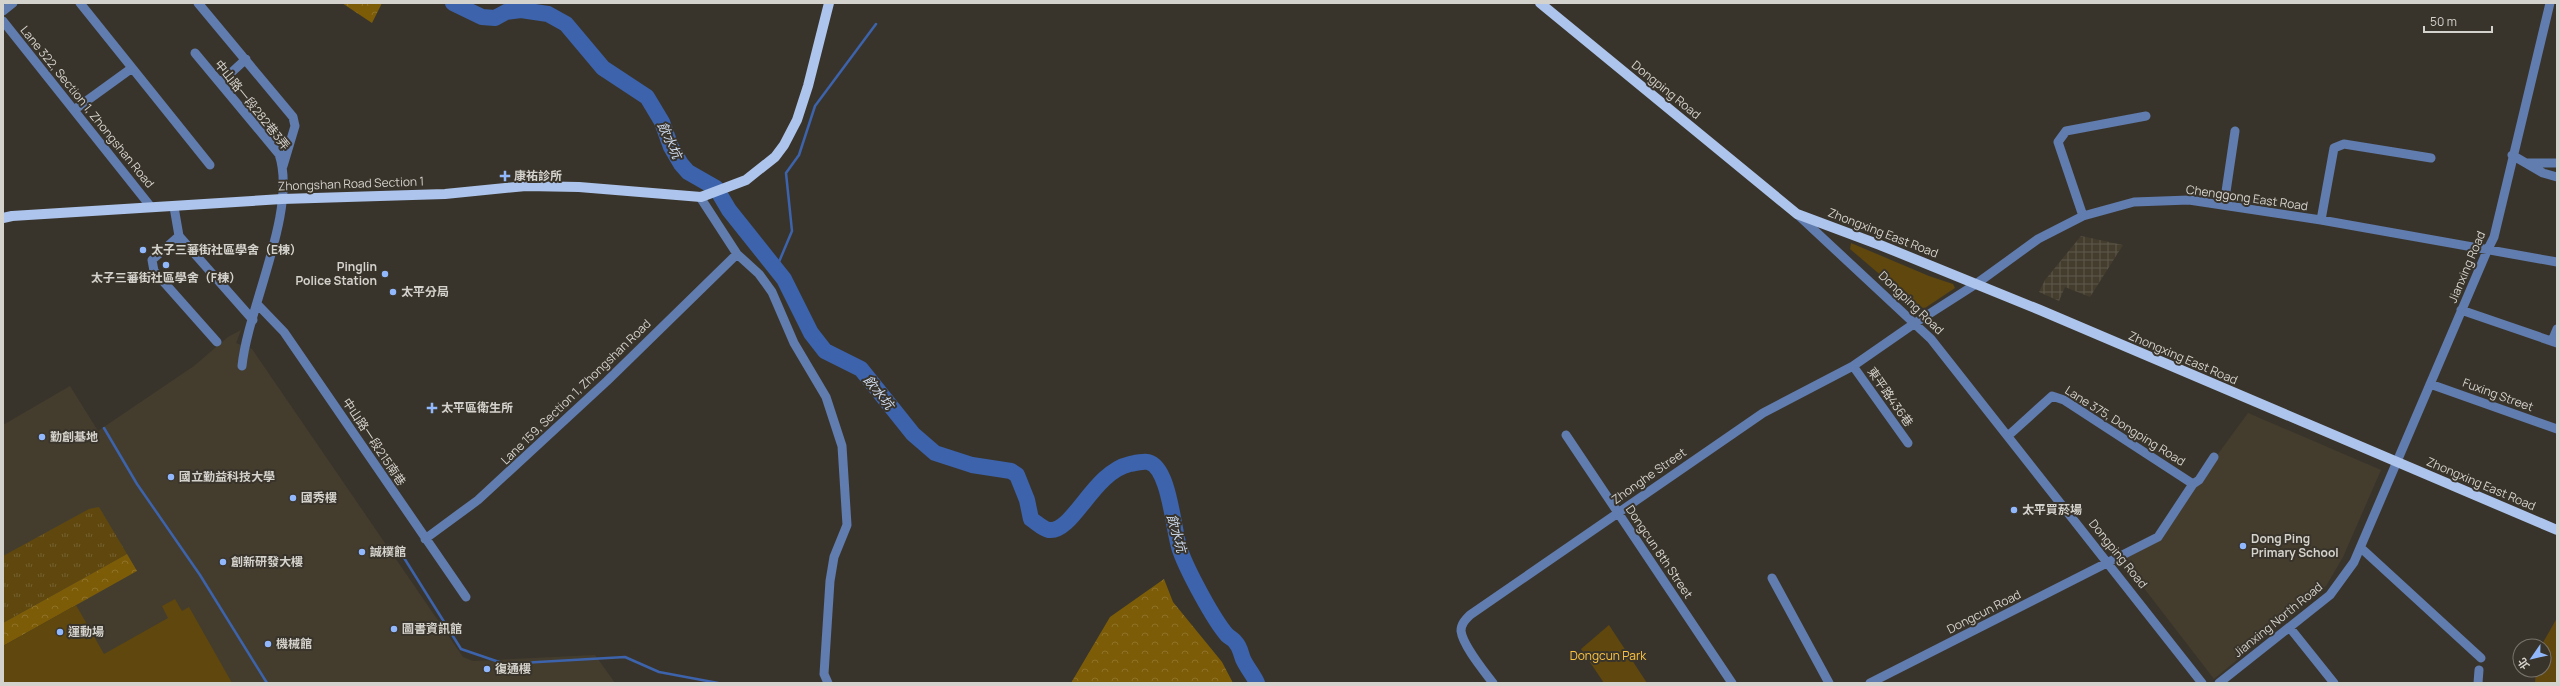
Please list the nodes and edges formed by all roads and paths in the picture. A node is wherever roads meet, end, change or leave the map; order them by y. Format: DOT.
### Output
graph roads {
  1 [pos="13,3"];
  2 [pos="80,3"];
  3 [pos="198,3"];
  4 [pos="829,3"];
  5 [pos="1540,3"];
  6 [pos="2550,3"];
  7 [pos="3,11"];
  8 [pos="3,21"];
  9 [pos="196,53"];
  10 [pos="246,59"];
  11 [pos="132,68"];
  12 [pos="220,83"];
  13 [pos="74,110"];
  14 [pos="2146,116"];
  15 [pos="2235,131"];
  16 [pos="2512,155"];
  17 [pos="2431,158"];
  18 [pos="2525,163"];
  19 [pos="2557,163"];
  20 [pos="210,165"];
  21 [pos="283,166"];
  22 [pos="2555,177"];
  23 [pos="700,197"];
  24 [pos="282,199"];
  25 [pos="2224,204"];
  26 [pos="151,207"];
  27 [pos="174,207"];
  28 [pos="1797,214"];
  29 [pos="2083,216"];
  30 [pos="3,218"];
  31 [pos="2321,220"];
  32 [pos="179,236"];
  33 [pos="2487,251"];
  34 [pos="737,254"];
  35 [pos="2557,262"];
  36 [pos="1976,284"];
  37 [pos="258,305"];
  38 [pos="2461,310"];
  39 [pos="253,320"];
  40 [pos="1915,323"];
  41 [pos="2557,329"];
  42 [pos="217,342"];
  43 [pos="2554,342"];
  44 [pos="242,366"];
  45 [pos="1853,366"];
  46 [pos="2430,384"];
  47 [pos="2557,429"];
  48 [pos="1566,435"];
  49 [pos="2009,435"];
  50 [pos="1908,443"];
  51 [pos="2214,457"];
  52 [pos="2396,462"];
  53 [pos="2193,484"];
  54 [pos="1618,513"];
  55 [pos="2557,530"];
  56 [pos="425,539"];
  57 [pos="2362,548"];
  58 [pos="2109,563"];
  59 [pos="1772,578"];
  60 [pos="466,597"];
  61 [pos="2290,628"];
  62 [pos="2481,658"];
  63 [pos="2479,670"];
  64 [pos="828,683"];
  65 [pos="1493,683"];
  66 [pos="1732,683"];
  67 [pos="1830,683"];
  68 [pos="1870,683"];
  69 [pos="2202,683"];
  70 [pos="2219,683"];
  71 [pos="2334,683"];
  72 [pos="2478,683"];
  1 -- 7 [label="street"];
  2 -- 11 [label="street"];
  3 -- 10 [label="street"];
  4 -- 23 [label="main road"];
  5 -- 28 [label="main road, Dongping Road"];
  6 -- 16 [label="street, Jianxing Road"];
  8 -- 13 [label="street, Lane 322, Section 1, Zhongshan Road"];
  9 -- 12 [label="street, 中山路一段282巷3弄"];
  10 -- 12 [label="street"];
  10 -- 21 [label="street"];
  11 -- 13 [label="street"];
  11 -- 20 [label="street"];
  12 -- 21 [label="street, 中山路一段282巷3弄"];
  13 -- 26 [label="street, Lane 322, Section 1, Zhongshan Road"];
  14 -- 29 [label="street"];
  15 -- 25 [label="street"];
  16 -- 18 [label="street"];
  16 -- 33 [label="street, Jianxing Road"];
  17 -- 31 [label="street"];
  18 -- 19 [label="street"];
  18 -- 22 [label="street"];
  21 -- 24 [label="street, 中山路一段282巷3弄"];
  23 -- 24 [label="main road, Zhongshan Road Section 1"];
  23 -- 34 [label="street"];
  24 -- 27 [label="main road, Zhongshan Road Section 1"];
  24 -- 37 [label="street, 中山路一段282巷3弄"];
  25 -- 29 [label="street, Chenggong East Road"];
  25 -- 31 [label="street, Chenggong East Road"];
  26 -- 27 [label="main road, Zhongshan Road Section 1"];
  26 -- 30 [label="main road, Zhongshan Road Section 1"];
  27 -- 32 [label="street"];
  28 -- 36 [label="main road, Zhongxing East Road"];
  28 -- 40 [label="street, Dongping Road"];
  29 -- 36 [label="street, Chenggong East Road"];
  31 -- 33 [label="street, Chenggong East Road"];
  32 -- 39 [label="street"];
  32 -- 42 [label="street"];
  33 -- 35 [label="street, Chenggong East Road"];
  33 -- 38 [label="street, Jianxing Road"];
  34 -- 56 [label="street, Lane 159, Section 1, Zhongshan Road"];
  34 -- 64 [label="street"];
  36 -- 40 [label="street, Chenggong East Road"];
  36 -- 52 [label="main road, Zhongxing East Road"];
  37 -- 39 [label="street, 中山路一段282巷3弄"];
  37 -- 56 [label="street, 中山路一段215南巷"];
  38 -- 43 [label="street"];
  38 -- 46 [label="street, Jianxing Road"];
  39 -- 44 [label="street, 中山路一段282巷3弄"];
  40 -- 45 [label="street, Zhonghe Street"];
  40 -- 49 [label="street, Dongping Road"];
  41 -- 43 [label="street"];
  45 -- 50 [label="street, 東平路436巷"];
  45 -- 54 [label="street, Zhonghe Street"];
  46 -- 47 [label="street, Fuxing Street"];
  46 -- 52 [label="street, Jianxing Road"];
  48 -- 54 [label="street, Dongcun 8th Street"];
  49 -- 53 [label="street, Lane 375, Dongping Road"];
  49 -- 58 [label="street, Dongping Road"];
  51 -- 53 [label="street"];
  52 -- 55 [label="main road, Zhongxing East Road"];
  52 -- 57 [label="street, Jianxing North Road"];
  53 -- 58 [label="street"];
  54 -- 65 [label="street, Zhonghe Street"];
  54 -- 66 [label="street, Dongcun 8th Street"];
  56 -- 60 [label="street, 中山路一段215南巷"];
  57 -- 61 [label="street, Jianxing North Road"];
  57 -- 62 [label="street"];
  58 -- 68 [label="street, Dongcun Road"];
  58 -- 69 [label="street, Dongping Road"];
  59 -- 67 [label="street"];
  61 -- 70 [label="street, Jianxing North Road"];
  61 -- 71 [label="street"];
  63 -- 72 [label="street"];
}
